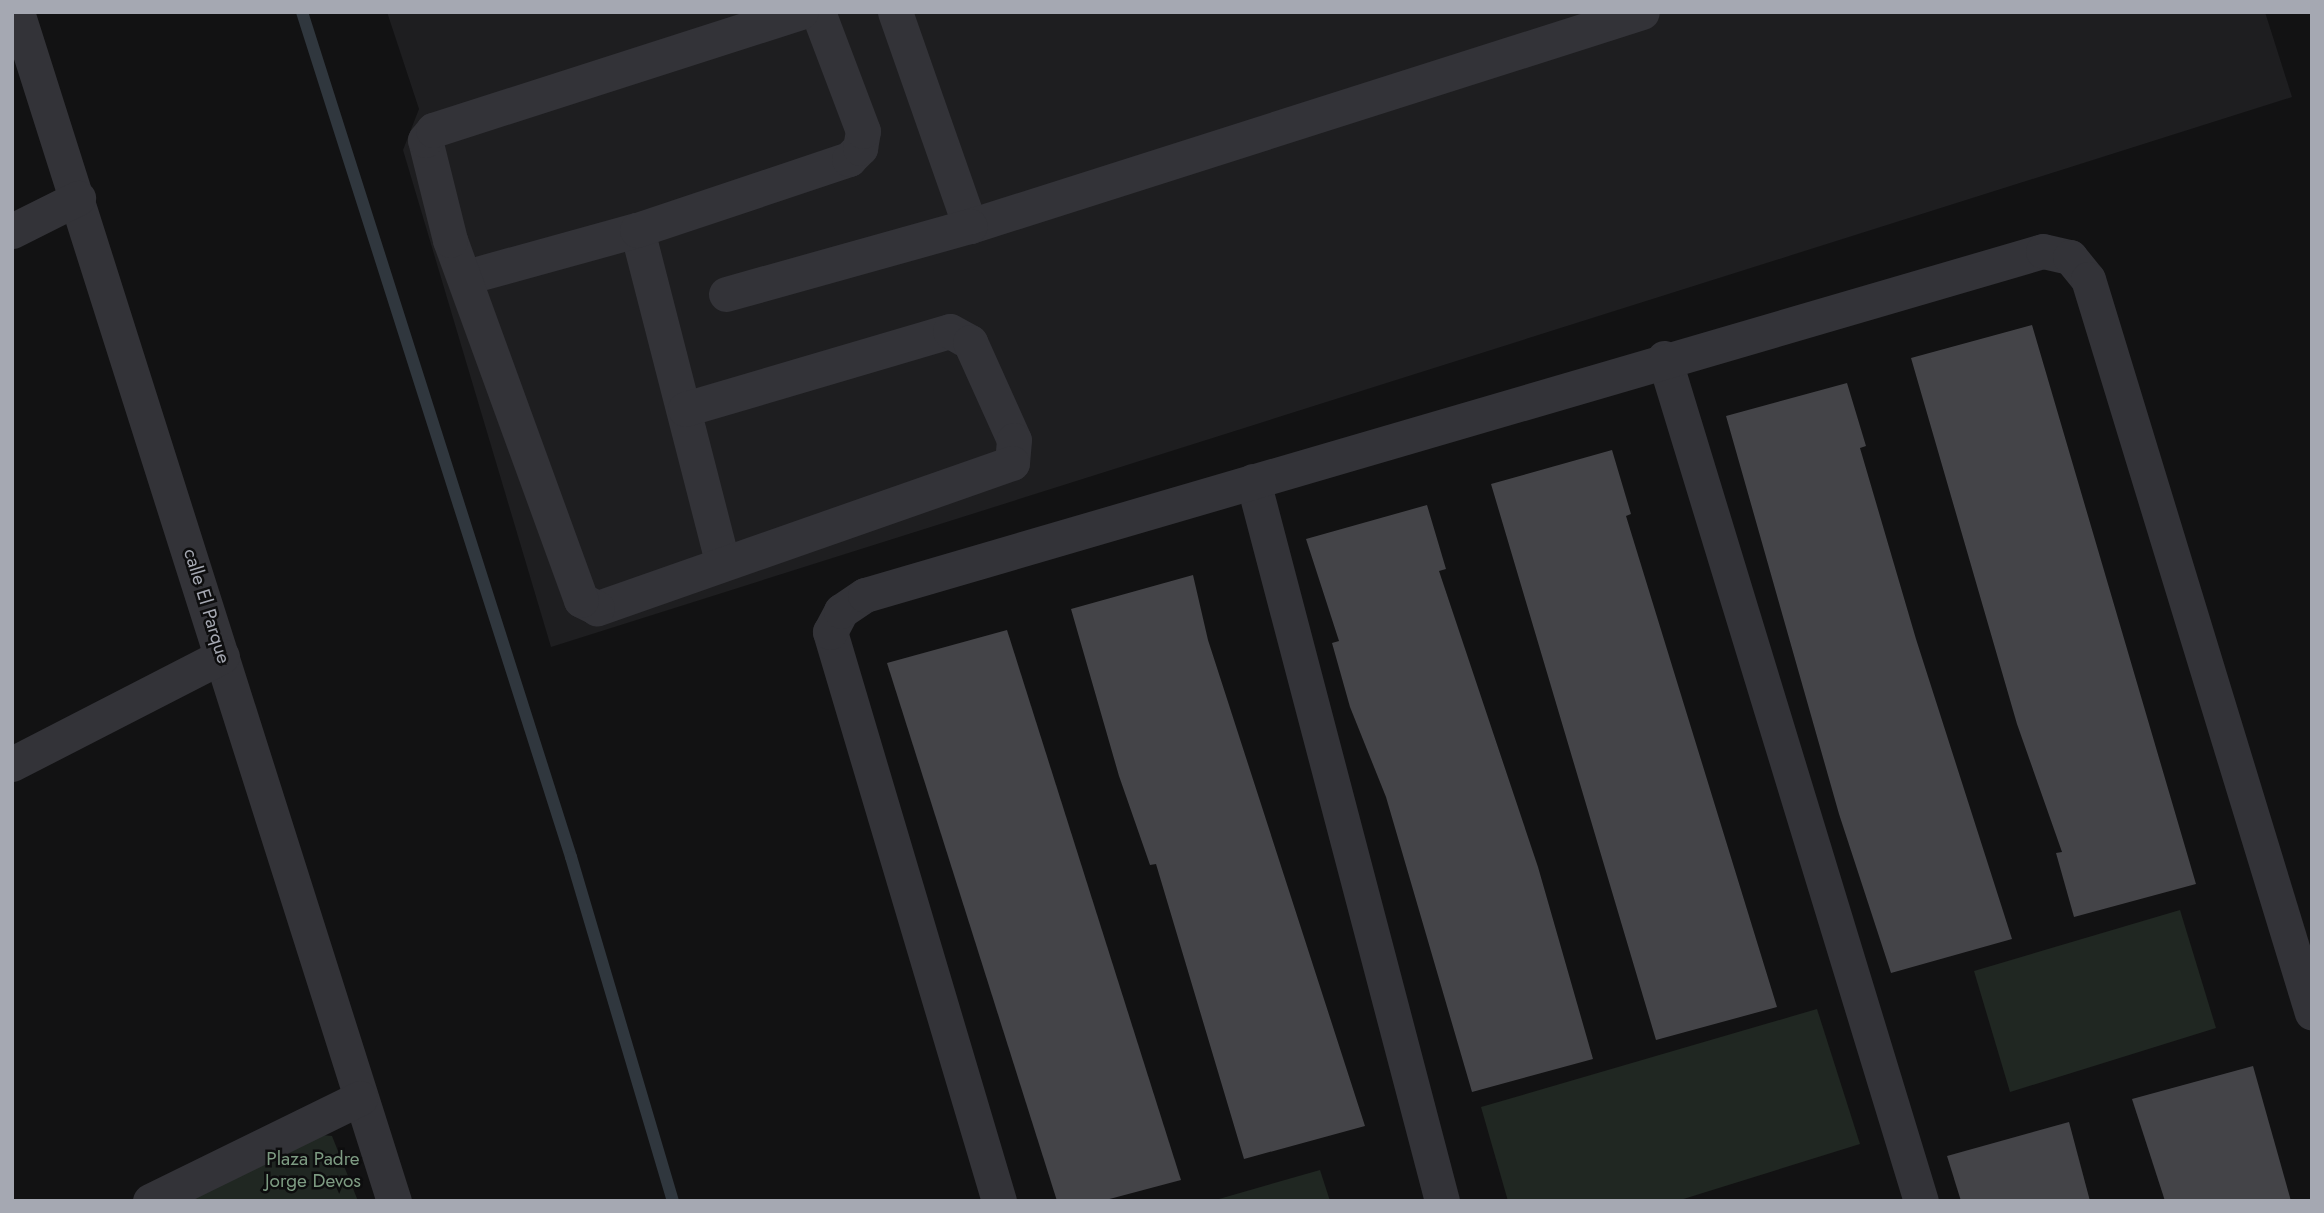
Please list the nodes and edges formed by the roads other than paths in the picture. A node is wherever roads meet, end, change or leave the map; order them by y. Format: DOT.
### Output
graph roads {
  1 [pos="17,12"];
  2 [pos="800,12"];
  3 [pos="818,12"];
  4 [pos="895,12"];
  5 [pos="1642,12"];
  6 [pos="78,198"];
  7 [pos="970,226"];
  8 [pos="636,230"];
  9 [pos="12,231"];
  10 [pos="466,277"];
  11 [pos="726,294"];
  12 [pos="1664,358"];
  13 [pos="685,409"];
  14 [pos="1253,481"];
  15 [pos="722,562"];
  16 [pos="222,656"];
  17 [pos="12,764"];
  18 [pos="2312,1013"];
  19 [pos="360,1098"];
  20 [pos="150,1201"];
  21 [pos="394,1201"];
  22 [pos="999,1201"];
  23 [pos="1442,1201"];
  24 [pos="1921,1201"];
  1 -- 6 [label="street, calle El Parque"];
  2 -- 10 [label="street"];
  3 -- 8 [label="street"];
  4 -- 7 [label="street"];
  5 -- 7 [label="street"];
  6 -- 9 [label="street"];
  6 -- 16 [label="street, calle El Parque"];
  7 -- 11 [label="street"];
  8 -- 10 [label="street"];
  8 -- 13 [label="street"];
  10 -- 15 [label="street"];
  12 -- 14 [label="street"];
  12 -- 18 [label="street"];
  12 -- 24 [label="street"];
  13 -- 15 [label="street"];
  13 -- 15 [label="street"];
  14 -- 22 [label="street"];
  14 -- 23 [label="street"];
  16 -- 17 [label="street"];
  16 -- 19 [label="street, calle El Parque"];
  19 -- 20 [label="street"];
  19 -- 21 [label="street, calle El Parque"];
}
